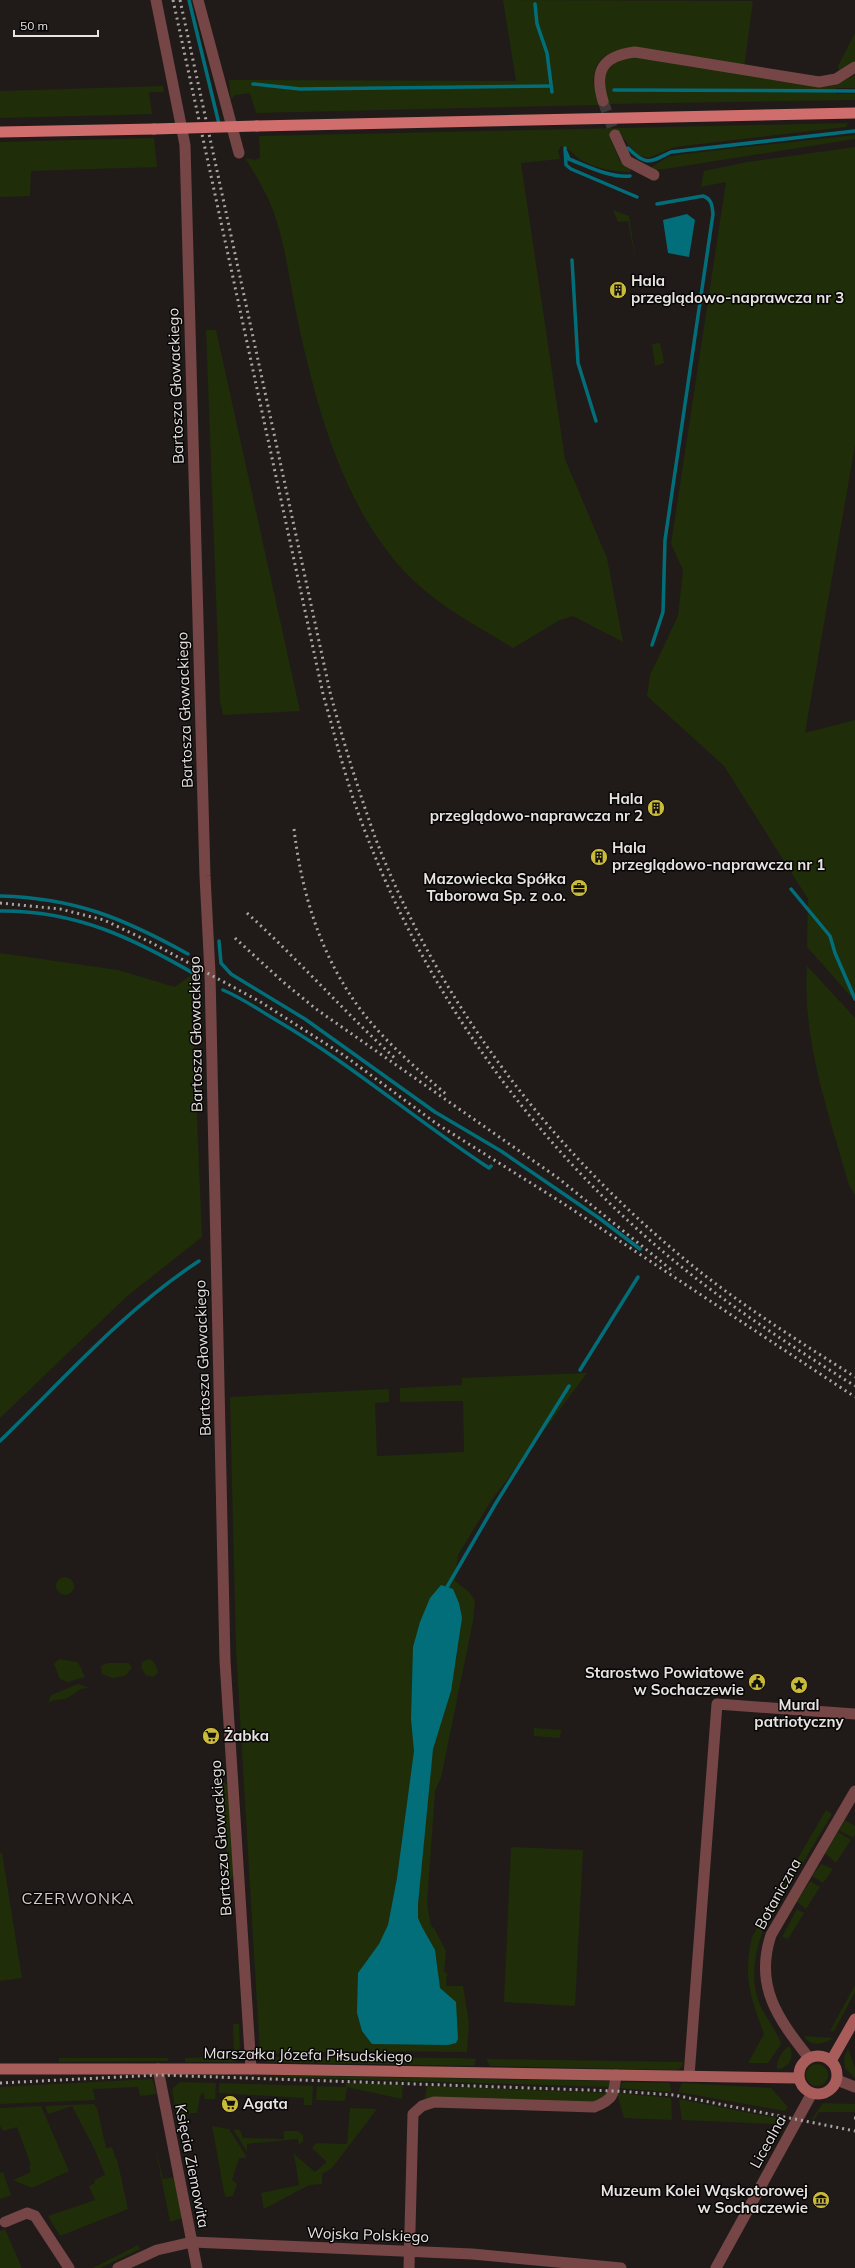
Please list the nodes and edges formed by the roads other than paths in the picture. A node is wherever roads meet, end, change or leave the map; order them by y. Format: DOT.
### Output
graph roads {
  1 [pos="156,0"];
  2 [pos="198,0"];
  3 [pos="855,67"];
  4 [pos="603,101"];
  5 [pos="855,114"];
  6 [pos="0,132"];
  7 [pos="615,135"];
  8 [pos="239,153"];
  9 [pos="654,175"];
  10 [pos="855,1714"];
  11 [pos="855,1791"];
  12 [pos="855,2018"];
  13 [pos="809,2058"];
  14 [pos="831,2061"];
  15 [pos="0,2069"];
  16 [pos="158,2069"];
  17 [pos="251,2069"];
  18 [pos="616,2075"];
  19 [pos="689,2076"];
  20 [pos="799,2078"];
  21 [pos="837,2080"];
  22 [pos="855,2087"];
  23 [pos="812,2093"];
  24 [pos="5,2222"];
  25 [pos="192,2242"];
  26 [pos="410,2251"];
  27 [pos="69,2268"];
  28 [pos="118,2268"];
  29 [pos="197,2268"];
  30 [pos="409,2268"];
  31 [pos="621,2268"];
  32 [pos="716,2268"];
  1 -- 17 [label="street, Bartosza Głowackiego"];
  2 -- 8 [label="street"];
  3 -- 4 [label="street"];
  5 -- 6 [label="main road, bridge"];
  7 -- 9 [label="street"];
  10 -- 19 [label="street"];
  11 -- 13 [label="street, Botaniczna"];
  12 -- 14 [label="main road"];
  13 -- 14 [label="main road"];
  13 -- 20 [label="main road"];
  14 -- 21 [label="main road"];
  15 -- 16 [label="main road, Marszałka Józefa Piłsudskiego"];
  16 -- 17 [label="main road, Marszałka Józefa Piłsudskiego"];
  16 -- 25 [label="street, Księcia Ziemowita"];
  17 -- 18 [label="main road, Marszałka Józefa Piłsudskiego"];
  18 -- 19 [label="main road, Marszałka Józefa Piłsudskiego"];
  18 -- 26 [label="street"];
  19 -- 20 [label="main road, Marszałka Józefa Piłsudskiego"];
  20 -- 23 [label="main road"];
  21 -- 22 [label="street"];
  21 -- 23 [label="main road"];
  23 -- 32 [label="street, Licealna"];
  24 -- 27 [label="street"];
  25 -- 26 [label="street, Wojska Polskiego"];
  25 -- 28 [label="street, Wojska Polskiego"];
  25 -- 29 [label="street, Księcia Ziemowita"];
  26 -- 30 [label="street"];
  26 -- 31 [label="street, Wojska Polskiego"];
}
